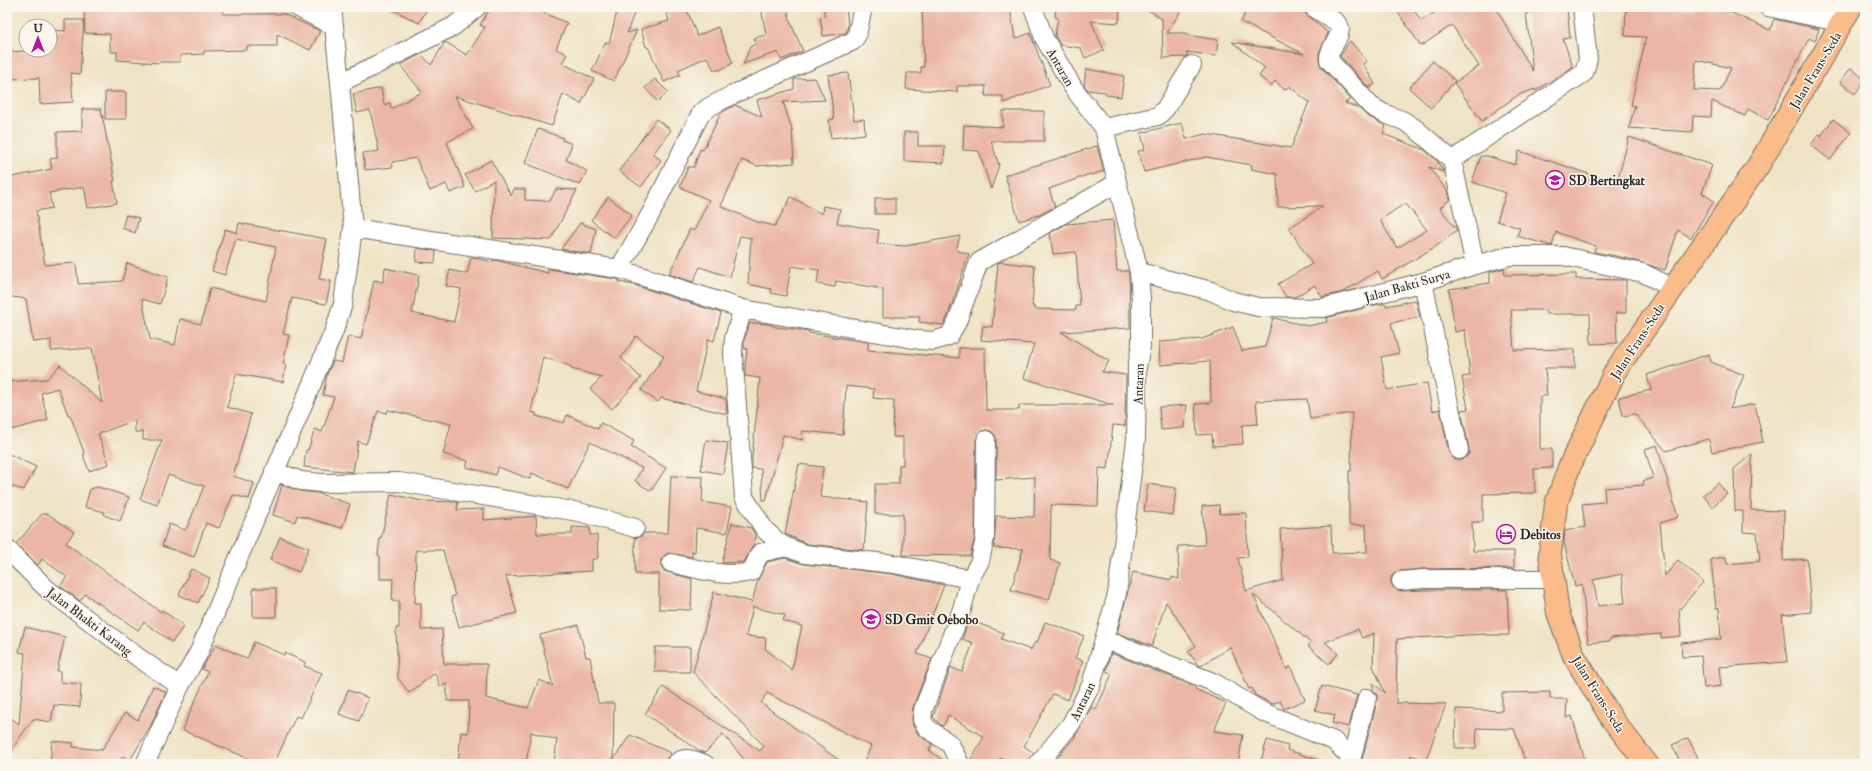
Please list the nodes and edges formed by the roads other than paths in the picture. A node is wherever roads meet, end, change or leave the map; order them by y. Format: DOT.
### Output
graph roads {
  1 [pos="297,7"];
  2 [pos="332,7"];
  3 [pos="476,7"];
  4 [pos="862,7"];
  5 [pos="1033,7"];
  6 [pos="1313,7"];
  7 [pos="1582,7"];
  8 [pos="1768,7"];
  9 [pos="1847,15"];
  10 [pos="333,26"];
  11 [pos="1192,65"];
  12 [pos="340,83"];
  13 [pos="1104,128"];
  14 [pos="1452,160"];
  15 [pos="1118,183"];
  16 [pos="353,228"];
  17 [pos="1475,265"];
  18 [pos="619,269"];
  19 [pos="1140,272"];
  20 [pos="1424,282"];
  21 [pos="1672,288"];
  22 [pos="743,308"];
  23 [pos="986,440"];
  24 [pos="1459,450"];
  25 [pos="274,471"];
  26 [pos="635,528"];
  27 [pos="786,547"];
  28 [pos="7,549"];
  29 [pos="671,563"];
  30 [pos="970,579"];
  31 [pos="1553,579"];
  32 [pos="1401,581"];
  33 [pos="1105,641"];
  34 [pos="180,686"];
  35 [pos="1367,698"];
  36 [pos="1350,762"];
  37 [pos="145,764"];
  38 [pos="674,764"];
  39 [pos="705,764"];
  40 [pos="960,764"];
  41 [pos="1038,764"];
  42 [pos="1647,764"];
  1 -- 10 [label="street"];
  2 -- 10 [label="street"];
  3 -- 12 [label="street"];
  4 -- 18 [label="street"];
  5 -- 13 [label="street, Antaran"];
  6 -- 14 [label="street"];
  7 -- 14 [label="street"];
  8 -- 9 [label="street"];
  9 -- 21 [label="main road, Jalan Frans-Seda"];
  10 -- 12 [label="street"];
  11 -- 13 [label="street"];
  12 -- 16 [label="street"];
  13 -- 15 [label="street, Antaran"];
  14 -- 17 [label="street"];
  15 -- 19 [label="street, Antaran"];
  15 -- 22 [label="street"];
  16 -- 18 [label="street"];
  16 -- 25 [label="street"];
  17 -- 20 [label="street, Jalan Bakti Surya"];
  17 -- 21 [label="street, Jalan Bakti Surya"];
  18 -- 22 [label="street"];
  19 -- 20 [label="street, Jalan Bakti Surya"];
  19 -- 33 [label="street, Antaran"];
  20 -- 24 [label="street"];
  21 -- 31 [label="main road, Jalan Frans-Seda"];
  22 -- 27 [label="street"];
  23 -- 30 [label="street"];
  25 -- 26 [label="street"];
  25 -- 34 [label="street"];
  27 -- 29 [label="street"];
  27 -- 30 [label="street"];
  28 -- 34 [label="street, Jalan Bhakti Karang"];
  30 -- 40 [label="street"];
  31 -- 32 [label="street"];
  31 -- 42 [label="main road, Jalan Frans-Seda"];
  33 -- 36 [label="street"];
  33 -- 41 [label="street, Antaran"];
  34 -- 37 [label="street"];
  35 -- 36 [label="street"];
  38 -- 39 [label="street"];
}
